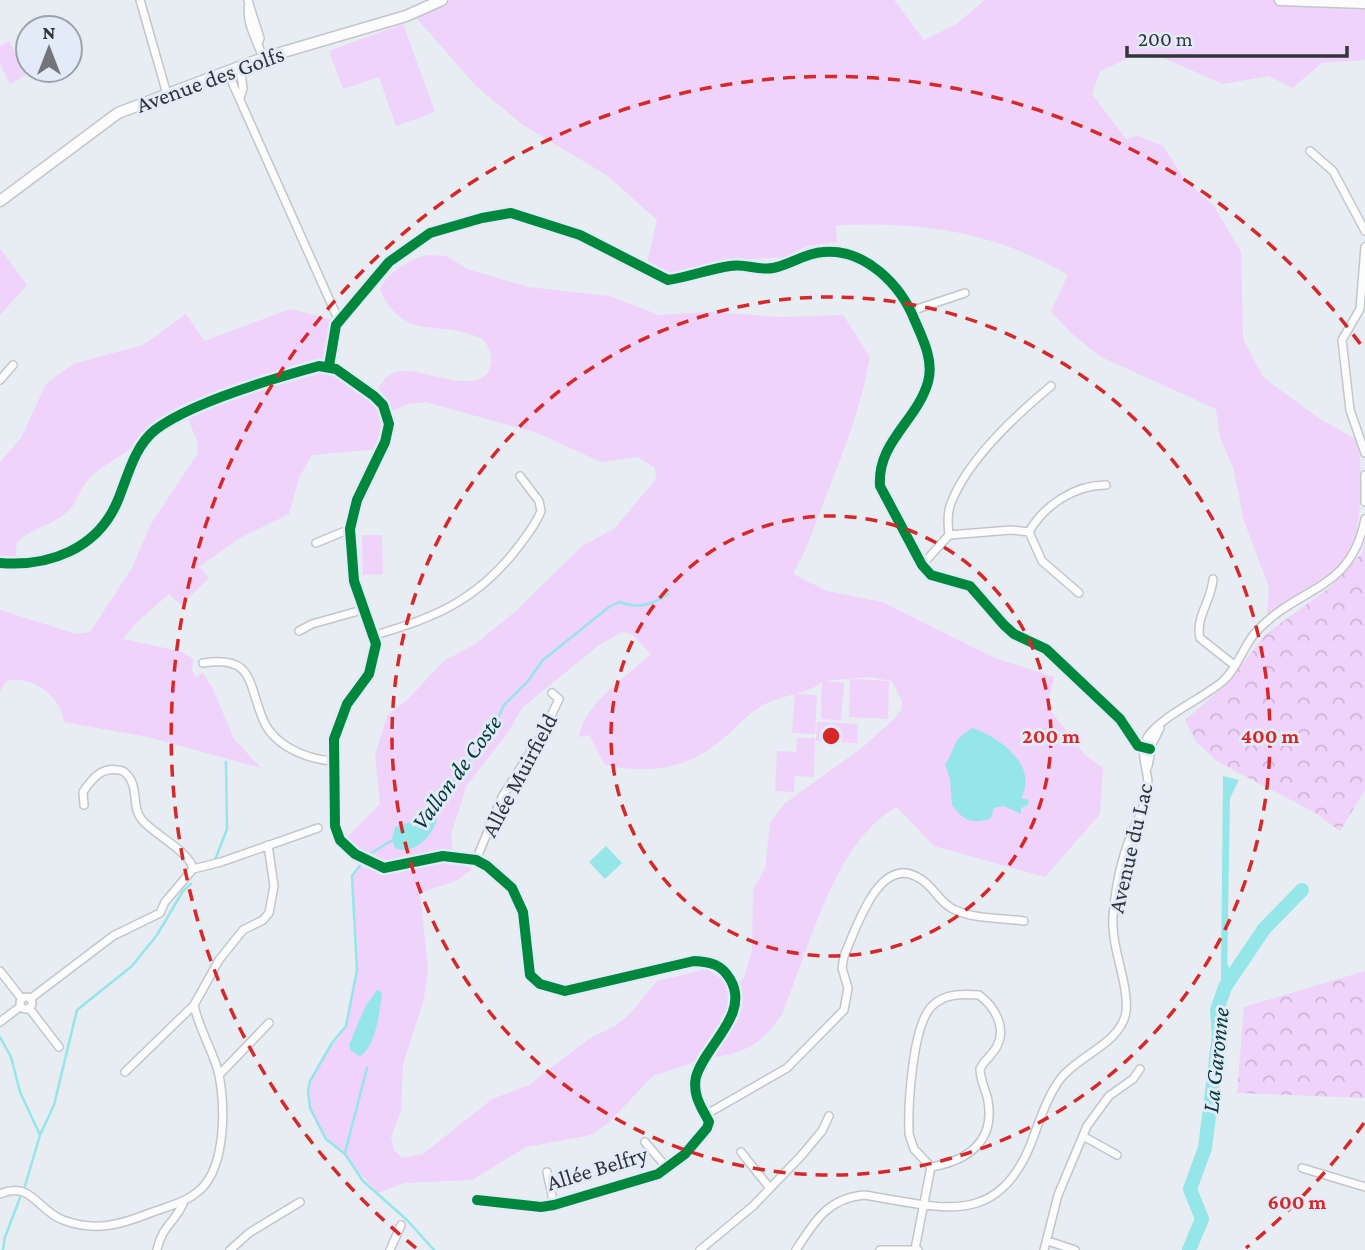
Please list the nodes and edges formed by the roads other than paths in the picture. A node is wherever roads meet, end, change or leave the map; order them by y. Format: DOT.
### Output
graph roads {
  1 [pos="140,0"];
  2 [pos="442,0"];
  3 [pos="1280,0"];
  4 [pos="249,2"];
  5 [pos="1365,3"];
  6 [pos="263,58"];
  7 [pos="240,66"];
  8 [pos="227,71"];
  9 [pos="167,94"];
  10 [pos="240,98"];
  11 [pos="1310,151"];
  12 [pos="0,201"];
  13 [pos="1365,231"];
  14 [pos="1365,247"];
  15 [pos="965,293"];
  16 [pos="1363,301"];
  17 [pos="911,311"];
  18 [pos="339,321"];
  19 [pos="13,365"];
  20 [pos="329,366"];
  21 [pos="0,380"];
  22 [pos="1051,386"];
  23 [pos="1365,453"];
  24 [pos="1365,475"];
  25 [pos="520,476"];
  26 [pos="1106,485"];
  27 [pos="1365,502"];
  28 [pos="1365,519"];
  29 [pos="350,529"];
  30 [pos="1029,532"];
  31 [pos="949,535"];
  32 [pos="316,543"];
  33 [pos="0,563"];
  34 [pos="922,565"];
  35 [pos="1213,579"];
  36 [pos="1079,593"];
  37 [pos="362,610"];
  38 [pos="299,631"];
  39 [pos="375,635"];
  40 [pos="203,663"];
  41 [pos="1234,665"];
  42 [pos="552,693"];
  43 [pos="1148,743"];
  44 [pos="333,761"];
  45 [pos="84,805"];
  46 [pos="318,828"];
  47 [pos="268,845"];
  48 [pos="475,860"];
  49 [pos="193,869"];
  50 [pos="1024,921"];
  51 [pos="0,971"];
  52 [pos="26,1003"];
  53 [pos="194,1004"];
  54 [pos="0,1022"];
  55 [pos="269,1023"];
  56 [pos="59,1047"];
  57 [pos="1140,1069"];
  58 [pos="125,1072"];
  59 [pos="219,1075"];
  60 [pos="705,1115"];
  61 [pos="829,1116"];
  62 [pos="1083,1136"];
  63 [pos="645,1142"];
  64 [pos="741,1152"];
  65 [pos="1117,1155"];
  66 [pos="931,1167"];
  67 [pos="667,1168"];
  68 [pos="1302,1168"];
  69 [pos="547,1172"];
  70 [pos="1365,1187"];
  71 [pos="769,1188"];
  72 [pos="0,1194"];
  73 [pos="477,1200"];
  74 [pos="184,1201"];
  75 [pos="300,1202"];
  76 [pos="922,1204"];
  77 [pos="554,1205"];
  78 [pos="401,1225"];
  79 [pos="1048,1241"];
  80 [pos="917,1249"];
  81 [pos="157,1250"];
  82 [pos="230,1250"];
  83 [pos="390,1250"];
  84 [pos="700,1250"];
  85 [pos="796,1250"];
  86 [pos="880,1250"];
  87 [pos="1044,1250"];
  88 [pos="1075,1250"];
  1 -- 9 [label="street"];
  2 -- 6 [label="main road, Avenue des Golfs"];
  3 -- 5 [label="main road"];
  4 -- 6 [label="street"];
  6 -- 7 [label="main road, Avenue des Golfs"];
  7 -- 8 [label="main road, Avenue des Golfs"];
  7 -- 10 [label="street"];
  8 -- 9 [label="main road, Avenue des Golfs"];
  8 -- 10 [label="street"];
  9 -- 12 [label="main road, Avenue des Golfs"];
  10 -- 18 [label="street"];
  11 -- 13 [label="street"];
  14 -- 16 [label="street"];
  15 -- 17 [label="street"];
  16 -- 23 [label="street"];
  17 -- 18 [label="street"];
  17 -- 34 [label="street"];
  18 -- 20 [label="street"];
  19 -- 21 [label="street"];
  20 -- 29 [label="street"];
  20 -- 33 [label="street"];
  22 -- 31 [label="street"];
  24 -- 27 [label="street"];
  25 -- 39 [label="street"];
  26 -- 30 [label="street"];
  28 -- 41 [label="street, Avenue du Lac"];
  29 -- 32 [label="street"];
  29 -- 37 [label="street"];
  30 -- 31 [label="street"];
  30 -- 36 [label="street"];
  31 -- 34 [label="street"];
  34 -- 43 [label="street"];
  35 -- 41 [label="street"];
  37 -- 38 [label="street"];
  37 -- 39 [label="street"];
  39 -- 44 [label="street"];
  40 -- 44 [label="street"];
  41 -- 43 [label="street, Avenue du Lac"];
  42 -- 48 [label="street, Allée Muirfield"];
  43 -- 76 [label="street, Avenue du Lac"];
  44 -- 48 [label="street"];
  45 -- 49 [label="street"];
  46 -- 47 [label="street"];
  47 -- 49 [label="street"];
  47 -- 53 [label="street"];
  48 -- 60 [label="street"];
  49 -- 52 [label="street"];
  50 -- 60 [label="street"];
  51 -- 52 [label="street"];
  52 -- 54 [label="street"];
  52 -- 56 [label="street"];
  53 -- 58 [label="street"];
  53 -- 59 [label="street"];
  55 -- 59 [label="street"];
  57 -- 62 [label="street"];
  59 -- 74 [label="street"];
  60 -- 67 [label="street, Allée Belfry"];
  61 -- 71 [label="street"];
  62 -- 65 [label="street"];
  62 -- 79 [label="street"];
  63 -- 67 [label="street"];
  64 -- 71 [label="street"];
  66 -- 66 [label="street"];
  66 -- 76 [label="street"];
  67 -- 77 [label="street, Allée Belfry"];
  68 -- 70 [label="street"];
  69 -- 77 [label="street"];
  71 -- 84 [label="street"];
  72 -- 74 [label="street"];
  73 -- 77 [label="street, Allée Belfry"];
  74 -- 81 [label="street"];
  75 -- 82 [label="street"];
  76 -- 80 [label="street"];
  76 -- 85 [label="street, Avenue du Lac"];
  78 -- 83 [label="street"];
  79 -- 87 [label="street"];
  79 -- 88 [label="street"];
  80 -- 86 [label="street"];
}
